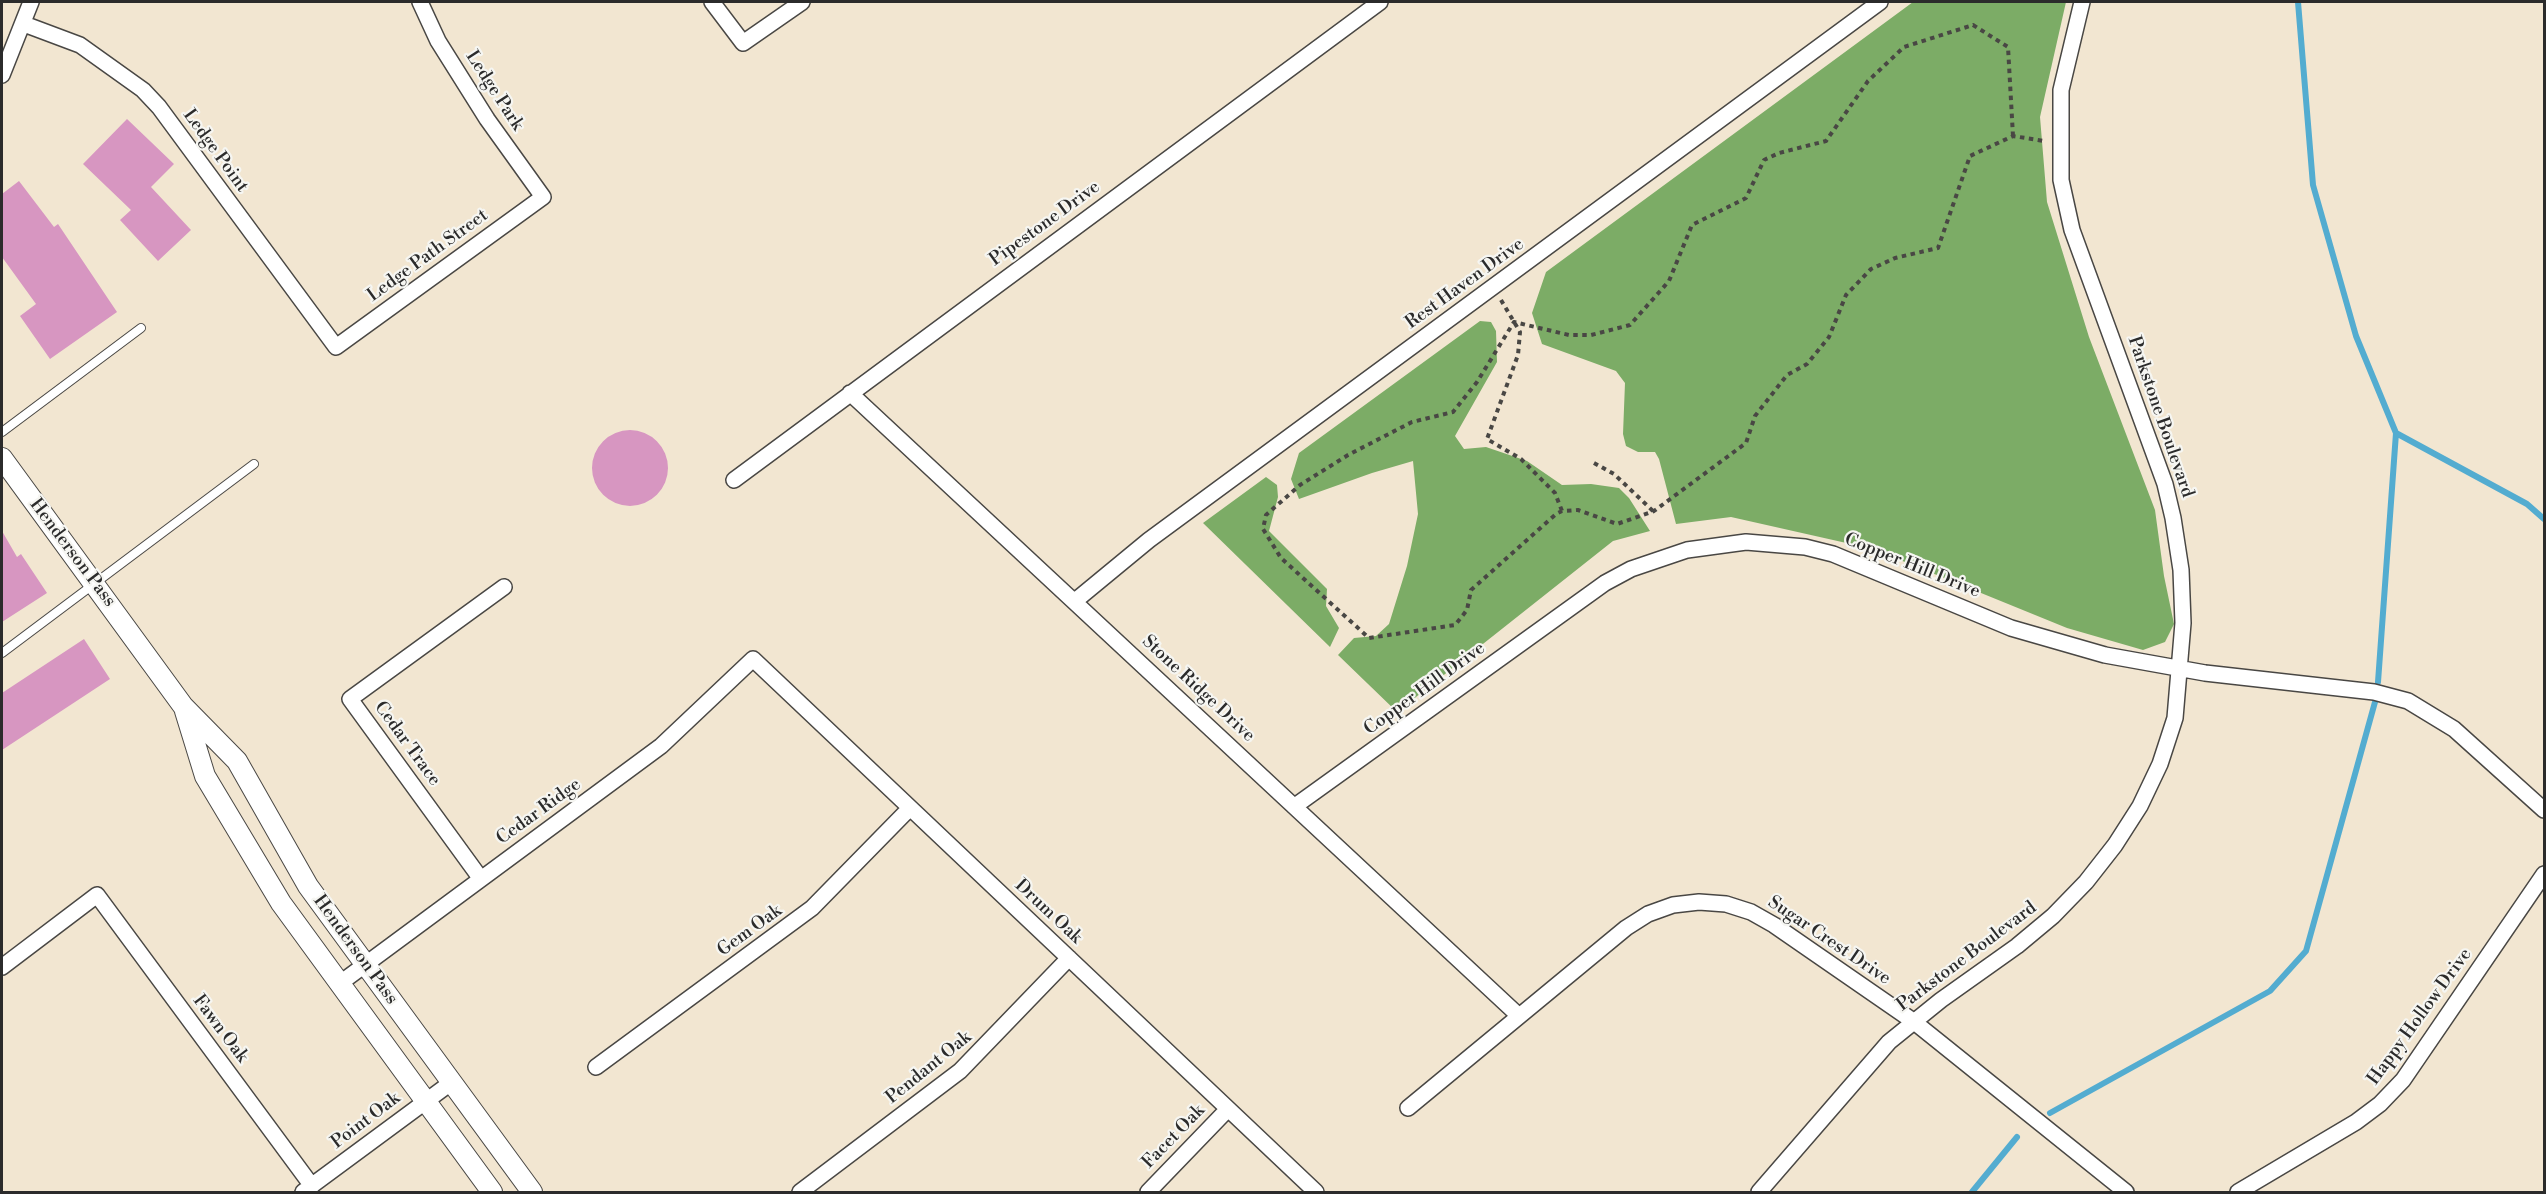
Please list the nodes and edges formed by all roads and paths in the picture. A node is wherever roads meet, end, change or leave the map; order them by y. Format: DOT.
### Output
graph roads {
  1 [pos="31,2"];
  2 [pos="420,2"];
  3 [pos="712,2"];
  4 [pos="802,2"];
  5 [pos="1380,2"];
  6 [pos="1880,2"];
  7 [pos="2082,2"];
  8 [pos="24,24"];
  9 [pos="2,75"];
  10 [pos="2013,136"];
  11 [pos="2059,143"];
  12 [pos="543,197"];
  13 [pos="1493,288"];
  14 [pos="1515,322"];
  15 [pos="141,328"];
  16 [pos="336,347"];
  17 [pos="850,393"];
  18 [pos="2,432"];
  19 [pos="2,458"];
  20 [pos="254,464"];
  21 [pos="1594,464"];
  22 [pos="734,480"];
  23 [pos="1562,511"];
  24 [pos="1654,511"];
  25 [pos="96,585"];
  26 [pos="504,587"];
  27 [pos="1075,601"];
  28 [pos="2,653"];
  29 [pos="753,659"];
  30 [pos="2179,669"];
  31 [pos="183,706"];
  32 [pos="1295,806"];
  33 [pos="910,808"];
  34 [pos="2544,810"];
  35 [pos="2544,874"];
  36 [pos="481,879"];
  37 [pos="1069,958"];
  38 [pos="365,965"];
  39 [pos="2,967"];
  40 [pos="339,984"];
  41 [pos="1518,1015"];
  42 [pos="1913,1021"];
  43 [pos="596,1067"];
  44 [pos="452,1082"];
  45 [pos="426,1101"];
  46 [pos="1408,1108"];
  47 [pos="1228,1109"];
  48 [pos="307,1189"];
  49 [pos="492,1192"];
  50 [pos="532,1192"];
  51 [pos="800,1192"];
  52 [pos="1148,1192"];
  53 [pos="1316,1192"];
  54 [pos="1759,1192"];
  55 [pos="2126,1192"];
  56 [pos="2238,1192"];
  1 -- 8 [label="street"];
  2 -- 12 [label="street, Ledge Park"];
  3 -- 4 [label="street"];
  5 -- 17 [label="street, Pipestone Drive"];
  6 -- 13 [label="street, Rest Haven Drive"];
  7 -- 11 [label="street, Parkstone Boulevard"];
  8 -- 9 [label="street"];
  8 -- 16 [label="street, Ledge Point"];
  10 -- 11 [label="path"];
  10 -- 14 [label="path"];
  10 -- 24 [label="path"];
  11 -- 30 [label="street, Parkstone Boulevard"];
  12 -- 16 [label="street, Ledge Path Street"];
  13 -- 14 [label="path"];
  13 -- 27 [label="street, Rest Haven Drive"];
  14 -- 23 [label="path"];
  14 -- 23 [label="path"];
  15 -- 18 [label="lane"];
  17 -- 22 [label="street, Pipestone Drive"];
  17 -- 27 [label="street, Stone Ridge Drive"];
  19 -- 25 [label="street, Henderson Pass"];
  20 -- 25 [label="lane"];
  21 -- 24 [label="path"];
  23 -- 24 [label="path"];
  25 -- 28 [label="lane"];
  25 -- 31 [label="street, Henderson Pass"];
  26 -- 36 [label="street, Cedar Trace"];
  27 -- 32 [label="street, Stone Ridge Drive"];
  29 -- 33 [label="street, Drum Oak"];
  29 -- 36 [label="street, Cedar Ridge"];
  30 -- 32 [label="street, Copper Hill Drive"];
  30 -- 34 [label="street, Copper Hill Drive"];
  30 -- 42 [label="street, Parkstone Boulevard"];
  31 -- 38 [label="street, Henderson Pass"];
  31 -- 40 [label="street, Henderson Pass"];
  32 -- 41 [label="street, Stone Ridge Drive"];
  33 -- 37 [label="street, Drum Oak"];
  33 -- 43 [label="street, Gem Oak"];
  35 -- 56 [label="street, Happy Hollow Drive"];
  36 -- 38 [label="street, Cedar Ridge"];
  37 -- 47 [label="street, Drum Oak"];
  37 -- 51 [label="street, Pendant Oak"];
  38 -- 40 [label="street, Cedar Ridge"];
  38 -- 44 [label="street, Henderson Pass"];
  39 -- 48 [label="street, Fawn Oak"];
  40 -- 45 [label="street, Henderson Pass"];
  41 -- 42 [label="street, Sugar Crest Drive"];
  41 -- 46 [label="street, Sugar Crest Drive"];
  42 -- 54 [label="street, Parkstone Boulevard"];
  42 -- 55 [label="street, Sugar Crest Drive"];
  44 -- 45 [label="street, Point Oak"];
  44 -- 50 [label="street, Henderson Pass"];
  45 -- 48 [label="street, Point Oak"];
  45 -- 49 [label="street, Henderson Pass"];
  47 -- 52 [label="street, Facet Oak"];
  47 -- 53 [label="street, Drum Oak"];
}
